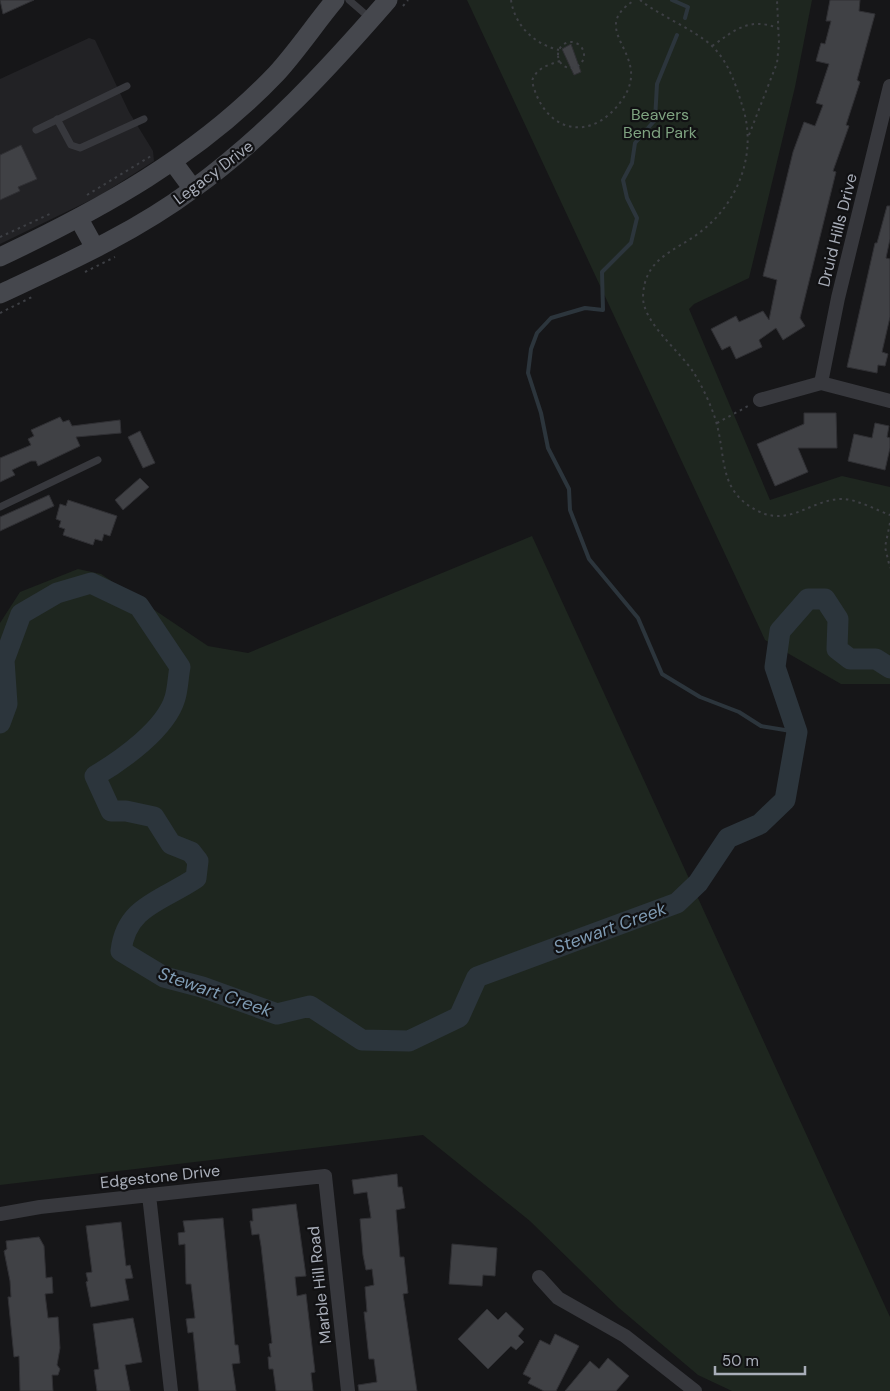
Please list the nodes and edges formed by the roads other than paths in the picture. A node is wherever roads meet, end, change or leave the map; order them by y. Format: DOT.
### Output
graph roads {
  1 [pos="335,0"];
  2 [pos="349,0"];
  3 [pos="388,0"];
  4 [pos="372,20"];
  5 [pos="127,86"];
  6 [pos="890,86"];
  7 [pos="57,119"];
  8 [pos="144,119"];
  9 [pos="36,130"];
  10 [pos="173,162"];
  11 [pos="193,189"];
  12 [pos="79,219"];
  13 [pos="95,248"];
  14 [pos="0,257"];
  15 [pos="0,294"];
  16 [pos="821,383"];
  17 [pos="760,400"];
  18 [pos="890,400"];
  19 [pos="98,460"];
  20 [pos="0,507"];
  21 [pos="325,1176"];
  22 [pos="149,1195"];
  23 [pos="0,1214"];
  24 [pos="539,1277"];
  25 [pos="170,1391"];
  26 [pos="348,1391"];
  27 [pos="695,1391"];
  1 -- 10 [label="main road, Legacy Drive"];
  2 -- 4 [label="lane"];
  3 -- 4 [label="main road, Legacy Drive"];
  4 -- 11 [label="main road, Legacy Drive"];
  5 -- 7 [label="lane"];
  6 -- 16 [label="street, Druid Hills Drive"];
  7 -- 8 [label="lane"];
  7 -- 9 [label="lane"];
  10 -- 11 [label="main road"];
  10 -- 12 [label="main road, Legacy Drive"];
  11 -- 13 [label="main road, Legacy Drive"];
  12 -- 13 [label="main road"];
  12 -- 14 [label="main road, Legacy Drive"];
  13 -- 15 [label="main road, Legacy Drive"];
  16 -- 17 [label="street"];
  16 -- 18 [label="street"];
  19 -- 20 [label="lane"];
  21 -- 22 [label="street, Edgestone Drive"];
  21 -- 26 [label="street, Marble Hill Road"];
  22 -- 23 [label="street, Edgestone Drive"];
  22 -- 25 [label="street"];
  24 -- 27 [label="street"];
}
